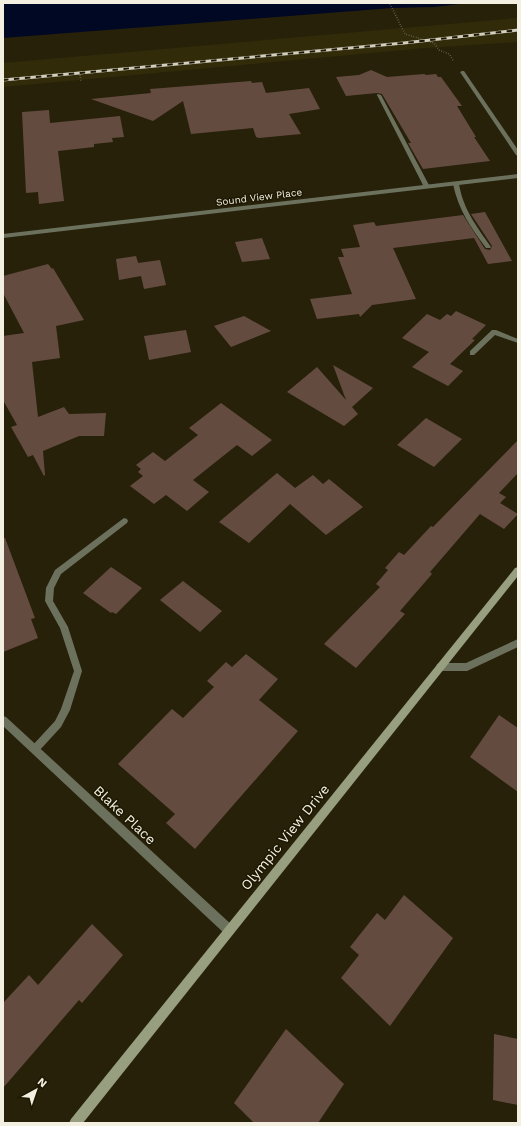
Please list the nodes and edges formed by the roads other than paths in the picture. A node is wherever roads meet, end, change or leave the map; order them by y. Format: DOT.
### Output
graph roads {
  1 [pos="462,72"];
  2 [pos="379,95"];
  3 [pos="518,154"];
  4 [pos="518,176"];
  5 [pos="456,184"];
  6 [pos="427,187"];
  7 [pos="3,236"];
  8 [pos="488,247"];
  9 [pos="518,341"];
  10 [pos="472,353"];
  11 [pos="124,521"];
  12 [pos="518,570"];
  13 [pos="518,644"];
  14 [pos="440,667"];
  15 [pos="3,720"];
  16 [pos="35,749"];
  17 [pos="228,930"];
  18 [pos="75,1123"];
  1 -- 3 [label="street"];
  2 -- 6 [label="street"];
  4 -- 5 [label="street, Sound View Place"];
  5 -- 6 [label="street, Sound View Place"];
  5 -- 8 [label="street"];
  6 -- 7 [label="street, Sound View Place"];
  9 -- 10 [label="street"];
  11 -- 16 [label="street"];
  12 -- 14 [label="main road, Olympic View Drive"];
  13 -- 14 [label="street"];
  14 -- 17 [label="main road, Olympic View Drive"];
  15 -- 16 [label="street, Blake Place"];
  16 -- 17 [label="street, Blake Place"];
  17 -- 18 [label="main road, Olympic View Drive"];
}
